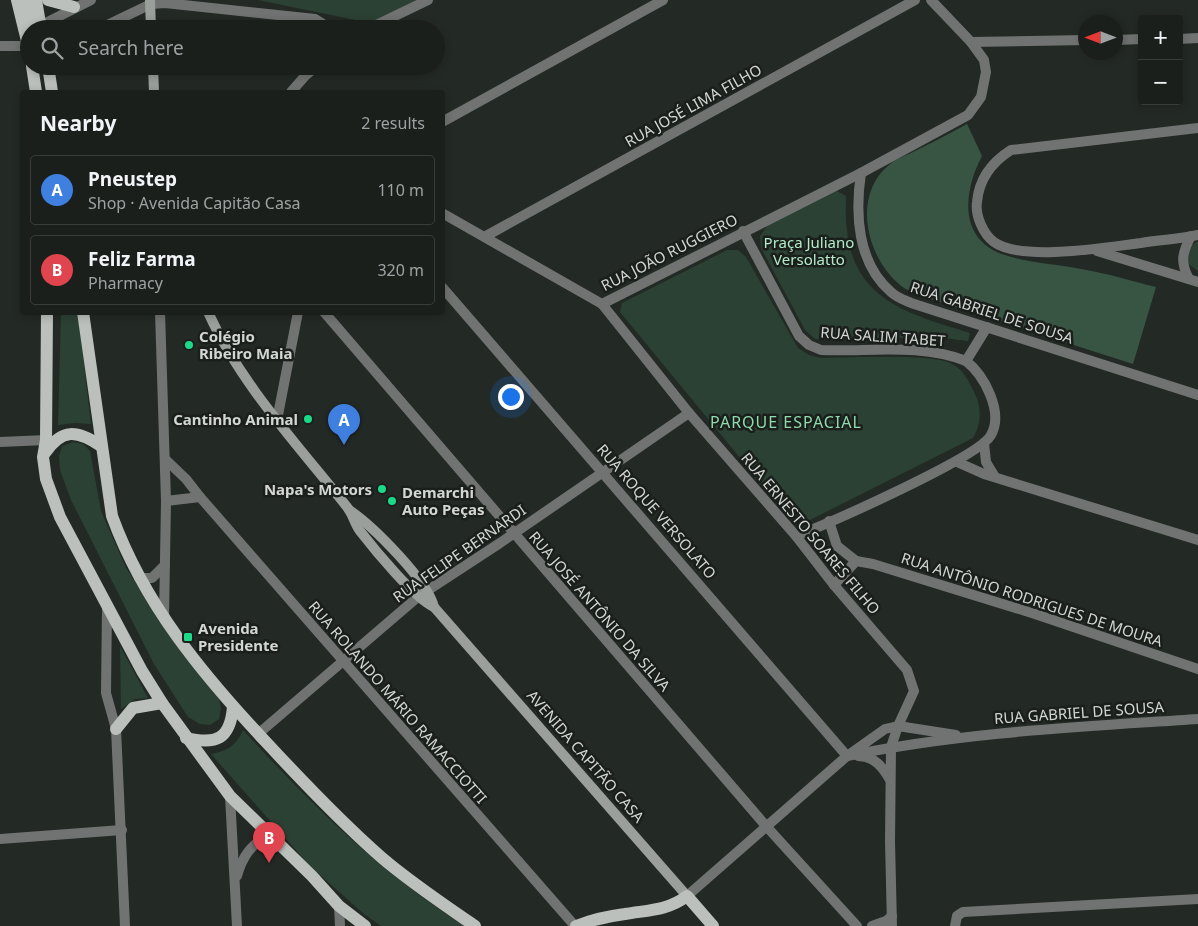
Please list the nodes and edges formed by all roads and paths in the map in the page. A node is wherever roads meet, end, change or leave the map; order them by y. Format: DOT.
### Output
graph roads {
  1 [pos="17,0"];
  2 [pos="27,0"];
  3 [pos="36,0"];
  4 [pos="48,0"];
  5 [pos="91,0"];
  6 [pos="428,0"];
  7 [pos="663,0"];
  8 [pos="915,0"];
  9 [pos="931,0"];
  10 [pos="150,2"];
  11 [pos="74,7"];
  12 [pos="26,20"];
  13 [pos="30,20"];
  14 [pos="34,20"];
  15 [pos="54,20"];
  16 [pos="116,20"];
  17 [pos="151,20"];
  18 [pos="317,20"];
  19 [pos="387,20"];
  20 [pos="1198,38"];
  21 [pos="1138,39"];
  22 [pos="1183,39"];
  23 [pos="20,40"];
  24 [pos="1078,40"];
  25 [pos="1123,40"];
  26 [pos="971,42"];
  27 [pos="0,46"];
  28 [pos="33,75"];
  29 [pos="49,75"];
  30 [pos="153,75"];
  31 [pos="306,75"];
  32 [pos="36,90"];
  33 [pos="52,90"];
  34 [pos="154,90"];
  35 [pos="293,90"];
  36 [pos="445,120"];
  37 [pos="1198,128"];
  38 [pos="861,173"];
  39 [pos="445,216"];
  40 [pos="743,231"];
  41 [pos="1194,235"];
  42 [pos="486,236"];
  43 [pos="1094,250"];
  44 [pos="1194,281"];
  45 [pos="445,290"];
  46 [pos="602,304"];
  47 [pos="47,315"];
  48 [pos="83,315"];
  49 [pos="160,315"];
  50 [pos="209,315"];
  51 [pos="297,315"];
  52 [pos="327,315"];
  53 [pos="986,327"];
  54 [pos="966,361"];
  55 [pos="1198,395"];
  56 [pos="689,413"];
  57 [pos="277,420"];
  58 [pos="46,440"];
  59 [pos="0,442"];
  60 [pos="984,443"];
  61 [pos="101,446"];
  62 [pos="43,457"];
  63 [pos="165,459"];
  64 [pos="956,462"];
  65 [pos="603,472"];
  66 [pos="995,477"];
  67 [pos="200,497"];
  68 [pos="166,501"];
  69 [pos="829,522"];
  70 [pos="513,533"];
  71 [pos="796,536"];
  72 [pos="1198,540"];
  73 [pos="856,561"];
  74 [pos="165,566"];
  75 [pos="139,578"];
  76 [pos="834,584"];
  77 [pos="423,593"];
  78 [pos="108,605"];
  79 [pos="164,618"];
  80 [pos="342,661"];
  81 [pos="1198,669"];
  82 [pos="162,703"];
  83 [pos="233,706"];
  84 [pos="1198,719"];
  85 [pos="898,726"];
  86 [pos="116,729"];
  87 [pos="258,734"];
  88 [pos="963,736"];
  89 [pos="186,738"];
  90 [pos="891,747"];
  91 [pos="847,756"];
  92 [pos="890,780"];
  93 [pos="230,796"];
  94 [pos="766,826"];
  95 [pos="122,830"];
  96 [pos="268,834"];
  97 [pos="0,839"];
  98 [pos="234,884"];
  99 [pos="687,896"];
  100 [pos="1198,899"];
  101 [pos="339,906"];
  102 [pos="892,921"];
  103 [pos="125,926"];
  104 [pos="237,926"];
  105 [pos="340,926"];
  106 [pos="365,926"];
  107 [pos="475,926"];
  108 [pos="575,926"];
  109 [pos="713,926"];
  110 [pos="857,926"];
  111 [pos="872,926"];
  112 [pos="955,926"];
  1 -- 12 [label="main road"];
  2 -- 13 [label="main road"];
  3 -- 14 [label="main road"];
  4 -- 11 [label="main road"];
  5 -- 11 [label="street"];
  6 -- 19 [label="street"];
  7 -- 36 [label="street"];
  8 -- 42 [label="street, RUA JOSÉ LIMA FILHO"];
  9 -- 26 [label="street"];
  10 -- 16 [label="street"];
  10 -- 17 [label="main road"];
  10 -- 18 [label="street"];
  11 -- 15 [label="street"];
  20 -- 22 [label="street"];
  21 -- 25 [label="street"];
  23 -- 27 [label="street"];
  24 -- 26 [label="street"];
  26 -- 38 [label="street"];
  28 -- 32 [label="main road"];
  29 -- 33 [label="main road"];
  30 -- 34 [label="main road"];
  31 -- 35 [label="street"];
  37 -- 43 [label="street"];
  38 -- 40 [label="street, RUA JOÃO RUGGIERO"];
  38 -- 53 [label="street, RUA GABRIEL DE SOUSA"];
  39 -- 42 [label="street, RUA JOÃO RUGGIERO"];
  40 -- 46 [label="street, RUA JOÃO RUGGIERO"];
  40 -- 54 [label="street, RUA SALIM TABET"];
  41 -- 43 [label="street"];
  41 -- 44 [label="street"];
  42 -- 46 [label="street, RUA JOÃO RUGGIERO"];
  43 -- 44 [label="street"];
  45 -- 65 [label="street, RUA ROQUE VERSOLATO"];
  46 -- 56 [label="street, RUA ERNESTO SOARES FILHO"];
  47 -- 58 [label="main road"];
  48 -- 61 [label="main road"];
  49 -- 63 [label="street"];
  50 -- 57 [label="main road, AVENIDA CAPITÃO CASA"];
  51 -- 57 [label="street"];
  52 -- 70 [label="street, RUA JOSÉ ANTÔNIO DA SILVA"];
  53 -- 54 [label="street"];
  53 -- 55 [label="street, RUA GABRIEL DE SOUSA"];
  54 -- 60 [label="street"];
  56 -- 65 [label="street, RUA FELIPE BERNARDI"];
  56 -- 71 [label="street, RUA ERNESTO SOARES FILHO"];
  57 -- 77 [label="main road, AVENIDA CAPITÃO CASA"];
  58 -- 59 [label="street"];
  58 -- 62 [label="main road"];
  60 -- 64 [label="street"];
  60 -- 66 [label="street"];
  61 -- 62 [label="main road"];
  61 -- 75 [label="main road"];
  62 -- 78 [label="main road"];
  63 -- 67 [label="street, RUA ROLANDO MÁRIO RAMACCIOTTI"];
  63 -- 68 [label="street"];
  64 -- 66 [label="street"];
  64 -- 69 [label="street"];
  65 -- 70 [label="street, RUA FELIPE BERNARDI"];
  65 -- 91 [label="street, RUA ROQUE VERSOLATO"];
  66 -- 72 [label="street"];
  67 -- 68 [label="street"];
  67 -- 80 [label="street, RUA ROLANDO MÁRIO RAMACCIOTTI"];
  68 -- 74 [label="street"];
  69 -- 71 [label="street"];
  69 -- 73 [label="street, RUA ANTÔNIO RODRIGUES DE MOURA"];
  70 -- 77 [label="street, RUA FELIPE BERNARDI"];
  70 -- 94 [label="street, RUA JOSÉ ANTÔNIO DA SILVA"];
  71 -- 76 [label="street, RUA ERNESTO SOARES FILHO"];
  73 -- 76 [label="street"];
  73 -- 81 [label="street, RUA ANTÔNIO RODRIGUES DE MOURA"];
  74 -- 75 [label="street"];
  74 -- 79 [label="street"];
  75 -- 79 [label="main road"];
  76 -- 85 [label="street, RUA ERNESTO SOARES FILHO"];
  77 -- 80 [label="street, RUA FELIPE BERNARDI"];
  77 -- 99 [label="main road, AVENIDA CAPITÃO CASA"];
  78 -- 82 [label="main road"];
  78 -- 86 [label="street"];
  79 -- 83 [label="main road"];
  80 -- 87 [label="street, RUA FELIPE BERNARDI"];
  80 -- 108 [label="street, RUA ROLANDO MÁRIO RAMACCIOTTI"];
  82 -- 86 [label="main road"];
  82 -- 89 [label="main road"];
  83 -- 87 [label="main road"];
  83 -- 89 [label="main road"];
  84 -- 88 [label="street, RUA GABRIEL DE SOUSA"];
  85 -- 88 [label="street, RUA GABRIEL DE SOUSA"];
  85 -- 90 [label="street, RUA ERNESTO SOARES FILHO"];
  85 -- 91 [label="street, RUA GABRIEL DE SOUSA"];
  86 -- 95 [label="street"];
  87 -- 107 [label="main road"];
  88 -- 90 [label="street, RUA GABRIEL DE SOUSA"];
  89 -- 93 [label="main road"];
  90 -- 91 [label="street, RUA GABRIEL DE SOUSA"];
  90 -- 92 [label="street, RUA ERNESTO SOARES FILHO"];
  91 -- 92 [label="street"];
  91 -- 94 [label="street, RUA GABRIEL DE SOUSA"];
  92 -- 102 [label="street, RUA ERNESTO SOARES FILHO"];
  93 -- 96 [label="main road"];
  93 -- 98 [label="street"];
  94 -- 99 [label="street, RUA GABRIEL DE SOUSA"];
  94 -- 110 [label="street, RUA JOSÉ ANTÔNIO DA SILVA"];
  95 -- 97 [label="street"];
  95 -- 103 [label="street"];
  96 -- 98 [label="street"];
  96 -- 101 [label="main road"];
  98 -- 104 [label="street"];
  99 -- 108 [label="main road"];
  99 -- 109 [label="main road, AVENIDA CAPITÃO CASA"];
  100 -- 112 [label="street"];
  101 -- 105 [label="street"];
  101 -- 106 [label="main road"];
  102 -- 111 [label="street"];
}
